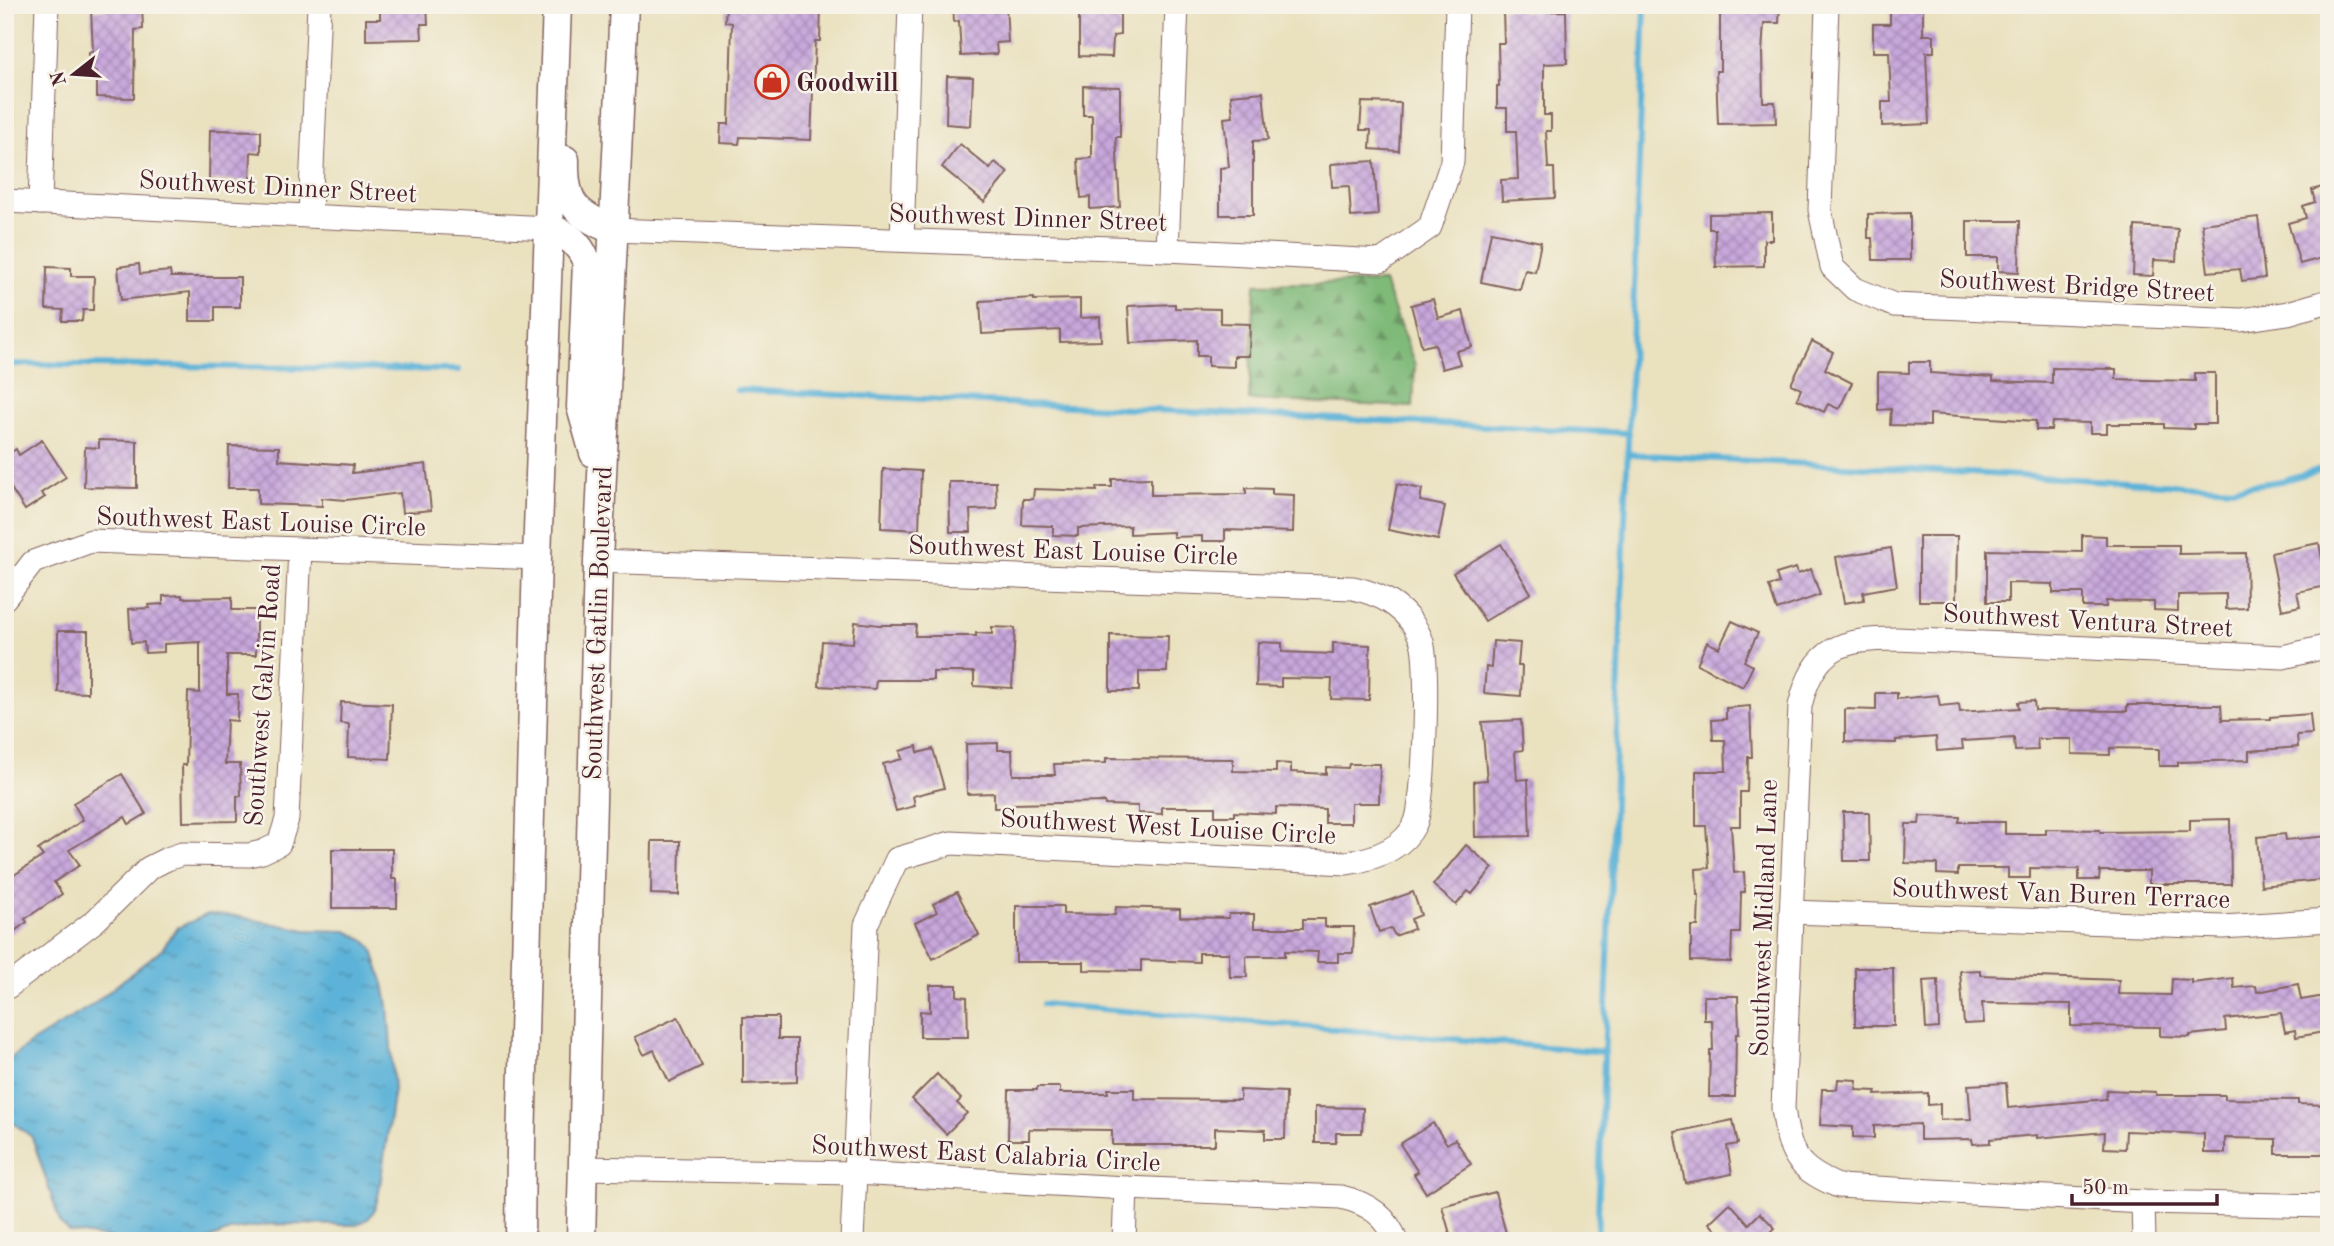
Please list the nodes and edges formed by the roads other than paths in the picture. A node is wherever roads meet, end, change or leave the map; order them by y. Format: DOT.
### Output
graph roads {
  1 [pos="47,5"];
  2 [pos="319,5"];
  3 [pos="556,5"];
  4 [pos="624,5"];
  5 [pos="635,5"];
  6 [pos="910,5"];
  7 [pos="1177,5"];
  8 [pos="1457,5"];
  9 [pos="1827,5"];
  10 [pos="616,166"];
  11 [pos="5,201"];
  12 [pos="40,202"];
  13 [pos="310,215"];
  14 [pos="548,228"];
  15 [pos="613,230"];
  16 [pos="902,240"];
  17 [pos="1167,250"];
  18 [pos="2329,301"];
  19 [pos="601,475"];
  20 [pos="300,550"];
  21 [pos="537,558"];
  22 [pos="598,561"];
  23 [pos="5,598"];
  24 [pos="1844,643"];
  25 [pos="2329,646"];
  26 [pos="1424,743"];
  27 [pos="1791,912"];
  28 [pos="2329,920"];
  29 [pos="5,989"];
  30 [pos="582,1168"];
  31 [pos="855,1173"];
  32 [pos="1126,1188"];
  33 [pos="2143,1202"];
  34 [pos="2329,1206"];
  35 [pos="520,1241"];
  36 [pos="582,1241"];
  37 [pos="852,1241"];
  38 [pos="1124,1241"];
  39 [pos="1396,1241"];
  40 [pos="2144,1241"];
  1 -- 12 [label="street"];
  2 -- 13 [label="street"];
  3 -- 14 [label="main road"];
  3 -- 15 [label="main road"];
  4 -- 10 [label="main road, Southwest Gatlin Boulevard"];
  5 -- 10 [label="main road"];
  6 -- 16 [label="street"];
  7 -- 17 [label="street"];
  8 -- 17 [label="street, Southwest Dinner Street"];
  9 -- 18 [label="street, Southwest Bridge Street"];
  10 -- 15 [label="main road, Southwest Gatlin Boulevard"];
  11 -- 12 [label="street, Southwest Dinner Street"];
  12 -- 13 [label="street, Southwest Dinner Street"];
  13 -- 14 [label="street, Southwest Dinner Street"];
  14 -- 19 [label="main road"];
  14 -- 21 [label="main road"];
  15 -- 16 [label="street, Southwest Dinner Street"];
  15 -- 19 [label="main road, Southwest Gatlin Boulevard"];
  16 -- 17 [label="street, Southwest Dinner Street"];
  19 -- 22 [label="main road, Southwest Gatlin Boulevard"];
  20 -- 21 [label="street, Southwest East Louise Circle"];
  20 -- 23 [label="street, Southwest East Louise Circle"];
  20 -- 29 [label="street, Southwest Galvin Road"];
  21 -- 35 [label="main road"];
  22 -- 26 [label="street, Southwest East Louise Circle"];
  22 -- 30 [label="main road, Southwest Gatlin Boulevard"];
  24 -- 25 [label="street, Southwest Ventura Street"];
  24 -- 27 [label="street, Southwest Midland Lane"];
  26 -- 31 [label="street, Southwest West Louise Circle"];
  27 -- 28 [label="street, Southwest Van Buren Terrace"];
  27 -- 33 [label="street, Southwest Midland Lane"];
  30 -- 31 [label="street, Southwest East Calabria Circle"];
  30 -- 36 [label="main road, Southwest Gatlin Boulevard"];
  31 -- 32 [label="street, Southwest East Calabria Circle"];
  31 -- 37 [label="street"];
  32 -- 38 [label="street"];
  32 -- 39 [label="street, Southwest East Calabria Circle"];
  33 -- 34 [label="street"];
  33 -- 40 [label="street"];
}
